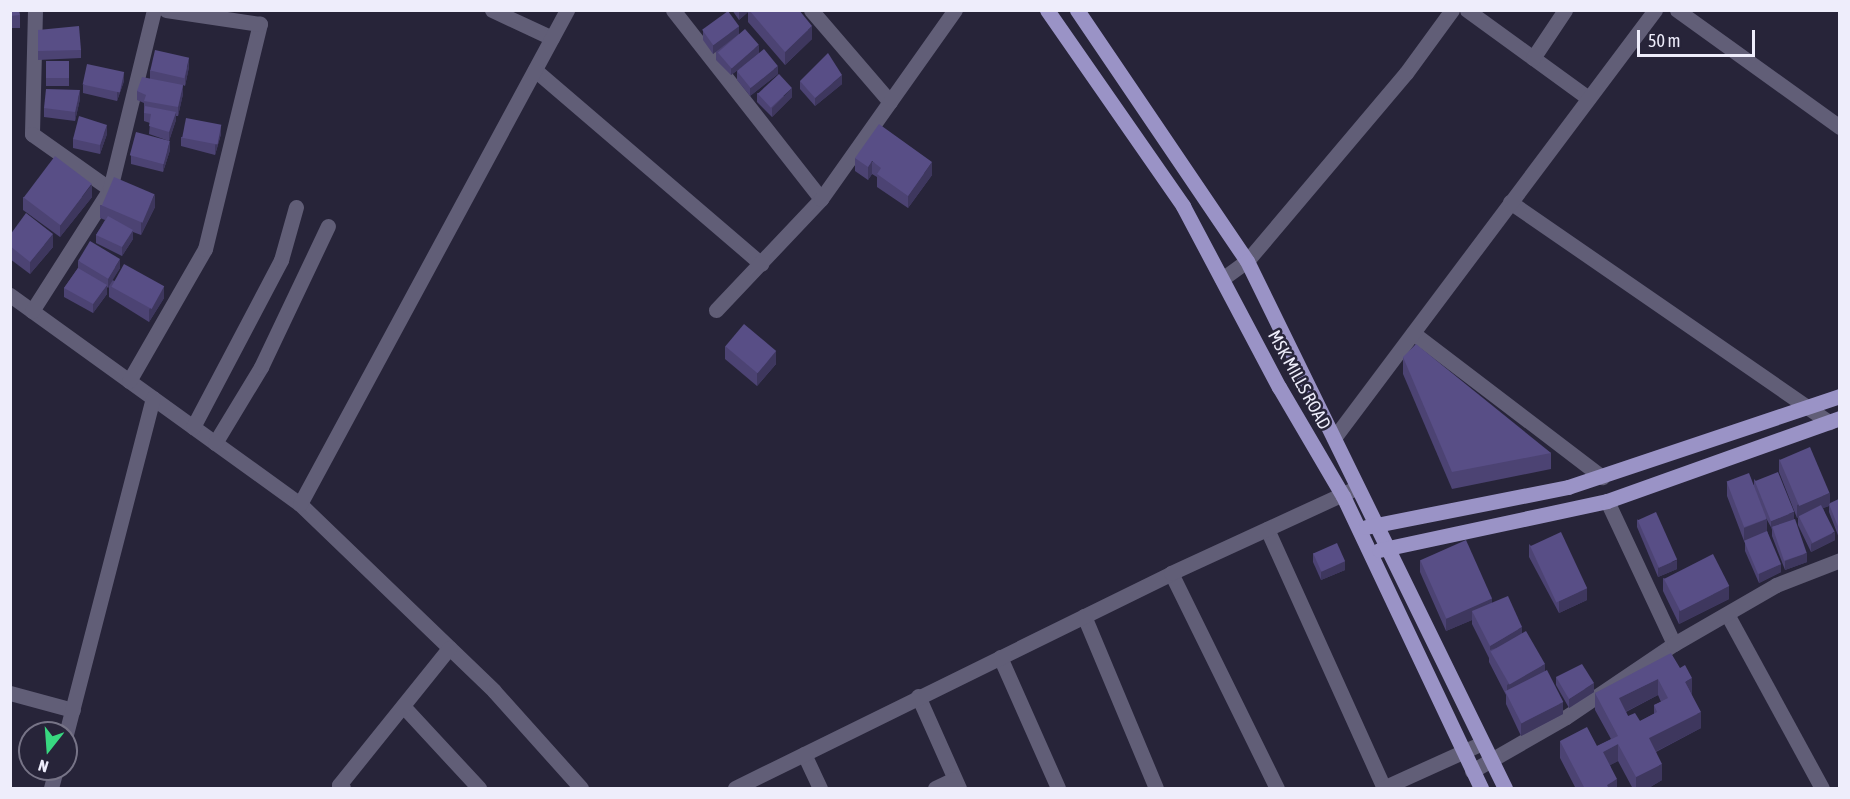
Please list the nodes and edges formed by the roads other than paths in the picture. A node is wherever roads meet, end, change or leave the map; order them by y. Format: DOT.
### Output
graph roads {
  1 [pos="35,10"];
  2 [pos="154,10"];
  3 [pos="166,10"];
  4 [pos="492,10"];
  5 [pos="567,10"];
  6 [pos="673,10"];
  7 [pos="811,10"];
  8 [pos="955,10"];
  9 [pos="1047,10"];
  10 [pos="1077,10"];
  11 [pos="1452,10"];
  12 [pos="1467,10"];
  13 [pos="1565,10"];
  14 [pos="1655,10"];
  15 [pos="1677,10"];
  16 [pos="241,16"];
  17 [pos="552,38"];
  18 [pos="1533,58"];
  19 [pos="535,70"];
  20 [pos="1588,98"];
  21 [pos="890,102"];
  22 [pos="1839,127"];
  23 [pos="110,189"];
  24 [pos="821,199"];
  25 [pos="1509,202"];
  26 [pos="296,207"];
  27 [pos="328,226"];
  28 [pos="1247,261"];
  29 [pos="761,264"];
  30 [pos="1222,279"];
  31 [pos="10,295"];
  32 [pos="716,310"];
  33 [pos="32,312"];
  34 [pos="1413,333"];
  35 [pos="129,381"];
  36 [pos="1839,396"];
  37 [pos="153,398"];
  38 [pos="1809,408"];
  39 [pos="1834,420"];
  40 [pos="194,427"];
  41 [pos="1334,438"];
  42 [pos="215,443"];
  43 [pos="1602,477"];
  44 [pos="1356,488"];
  45 [pos="1343,496"];
  46 [pos="1606,501"];
  47 [pos="300,504"];
  48 [pos="1366,527"];
  49 [pos="1268,529"];
  50 [pos="1386,549"];
  51 [pos="1369,553"];
  52 [pos="1839,560"];
  53 [pos="1171,573"];
  54 [pos="1727,614"];
  55 [pos="1084,616"];
  56 [pos="1674,644"];
  57 [pos="449,648"];
  58 [pos="1000,657"];
  59 [pos="10,693"];
  60 [pos="918,696"];
  61 [pos="403,706"];
  62 [pos="73,710"];
  63 [pos="70,721"];
  64 [pos="1482,743"];
  65 [pos="1463,752"];
  66 [pos="804,754"];
  67 [pos="1491,760"];
  68 [pos="1472,771"];
  69 [pos="957,784"];
  70 [pos="737,788"];
  71 [pos="1384,788"];
  72 [pos="343,789"];
  73 [pos="479,789"];
  74 [pos="581,789"];
  75 [pos="820,789"];
  76 [pos="935,789"];
  77 [pos="1058,789"];
  78 [pos="1156,789"];
  79 [pos="1278,789"];
  80 [pos="1481,789"];
  81 [pos="1505,789"];
  82 [pos="1822,789"];
  1 -- 23 [label="street"];
  2 -- 23 [label="street"];
  3 -- 16 [label="street"];
  4 -- 17 [label="street"];
  5 -- 17 [label="street"];
  6 -- 24 [label="street"];
  7 -- 21 [label="street"];
  8 -- 21 [label="street"];
  9 -- 30 [label="main road, MSK MILLS ROAD"];
  10 -- 28 [label="main road, MSK MILLS ROAD"];
  11 -- 28 [label="street"];
  12 -- 18 [label="street"];
  13 -- 18 [label="street"];
  14 -- 20 [label="street"];
  15 -- 22 [label="street"];
  16 -- 35 [label="street"];
  17 -- 19 [label="street"];
  18 -- 20 [label="street"];
  19 -- 29 [label="street"];
  19 -- 47 [label="street"];
  20 -- 25 [label="street"];
  21 -- 24 [label="street"];
  23 -- 33 [label="street"];
  24 -- 29 [label="street"];
  25 -- 34 [label="street"];
  25 -- 38 [label="street"];
  26 -- 40 [label="street"];
  27 -- 42 [label="street"];
  28 -- 30 [label="street"];
  28 -- 41 [label="main road, MSK MILLS ROAD"];
  29 -- 32 [label="street"];
  30 -- 45 [label="main road, MSK MILLS ROAD"];
  31 -- 33 [label="street"];
  33 -- 35 [label="street"];
  34 -- 41 [label="street"];
  34 -- 43 [label="street"];
  35 -- 37 [label="street"];
  36 -- 38 [label="main road"];
  37 -- 40 [label="street"];
  37 -- 62 [label="street"];
  38 -- 39 [label="street"];
  38 -- 43 [label="main road"];
  39 -- 46 [label="main road"];
  40 -- 42 [label="street"];
  41 -- 44 [label="main road, MSK MILLS ROAD"];
  42 -- 47 [label="street"];
  43 -- 48 [label="main road"];
  44 -- 45 [label="street"];
  44 -- 48 [label="main road, MSK MILLS ROAD"];
  45 -- 48 [label="main road, MSK MILLS ROAD"];
  45 -- 49 [label="street"];
  46 -- 50 [label="main road"];
  46 -- 56 [label="street"];
  47 -- 57 [label="street"];
  48 -- 50 [label="main road, MSK MILLS ROAD"];
  48 -- 51 [label="main road, MSK MILLS ROAD"];
  49 -- 53 [label="street"];
  49 -- 71 [label="street"];
  50 -- 51 [label="main road"];
  50 -- 64 [label="main road, MSK MILLS ROAD"];
  51 -- 65 [label="main road, MSK MILLS ROAD"];
  52 -- 54 [label="street"];
  53 -- 55 [label="street"];
  53 -- 79 [label="street"];
  54 -- 56 [label="street"];
  54 -- 82 [label="street"];
  55 -- 58 [label="street"];
  55 -- 78 [label="street"];
  56 -- 67 [label="street"];
  57 -- 61 [label="street"];
  57 -- 74 [label="street"];
  58 -- 60 [label="street"];
  58 -- 77 [label="street"];
  59 -- 62 [label="street"];
  60 -- 66 [label="street"];
  60 -- 69 [label="street"];
  61 -- 72 [label="street"];
  61 -- 73 [label="street"];
  62 -- 63 [label="street"];
  64 -- 65 [label="street"];
  64 -- 67 [label="main road, MSK MILLS ROAD"];
  65 -- 68 [label="main road, MSK MILLS ROAD"];
  65 -- 71 [label="street"];
  66 -- 70 [label="street"];
  66 -- 75 [label="street"];
  67 -- 68 [label="street"];
  67 -- 81 [label="main road, MSK MILLS ROAD"];
  68 -- 80 [label="main road, MSK MILLS ROAD"];
  69 -- 76 [label="street"];
}
